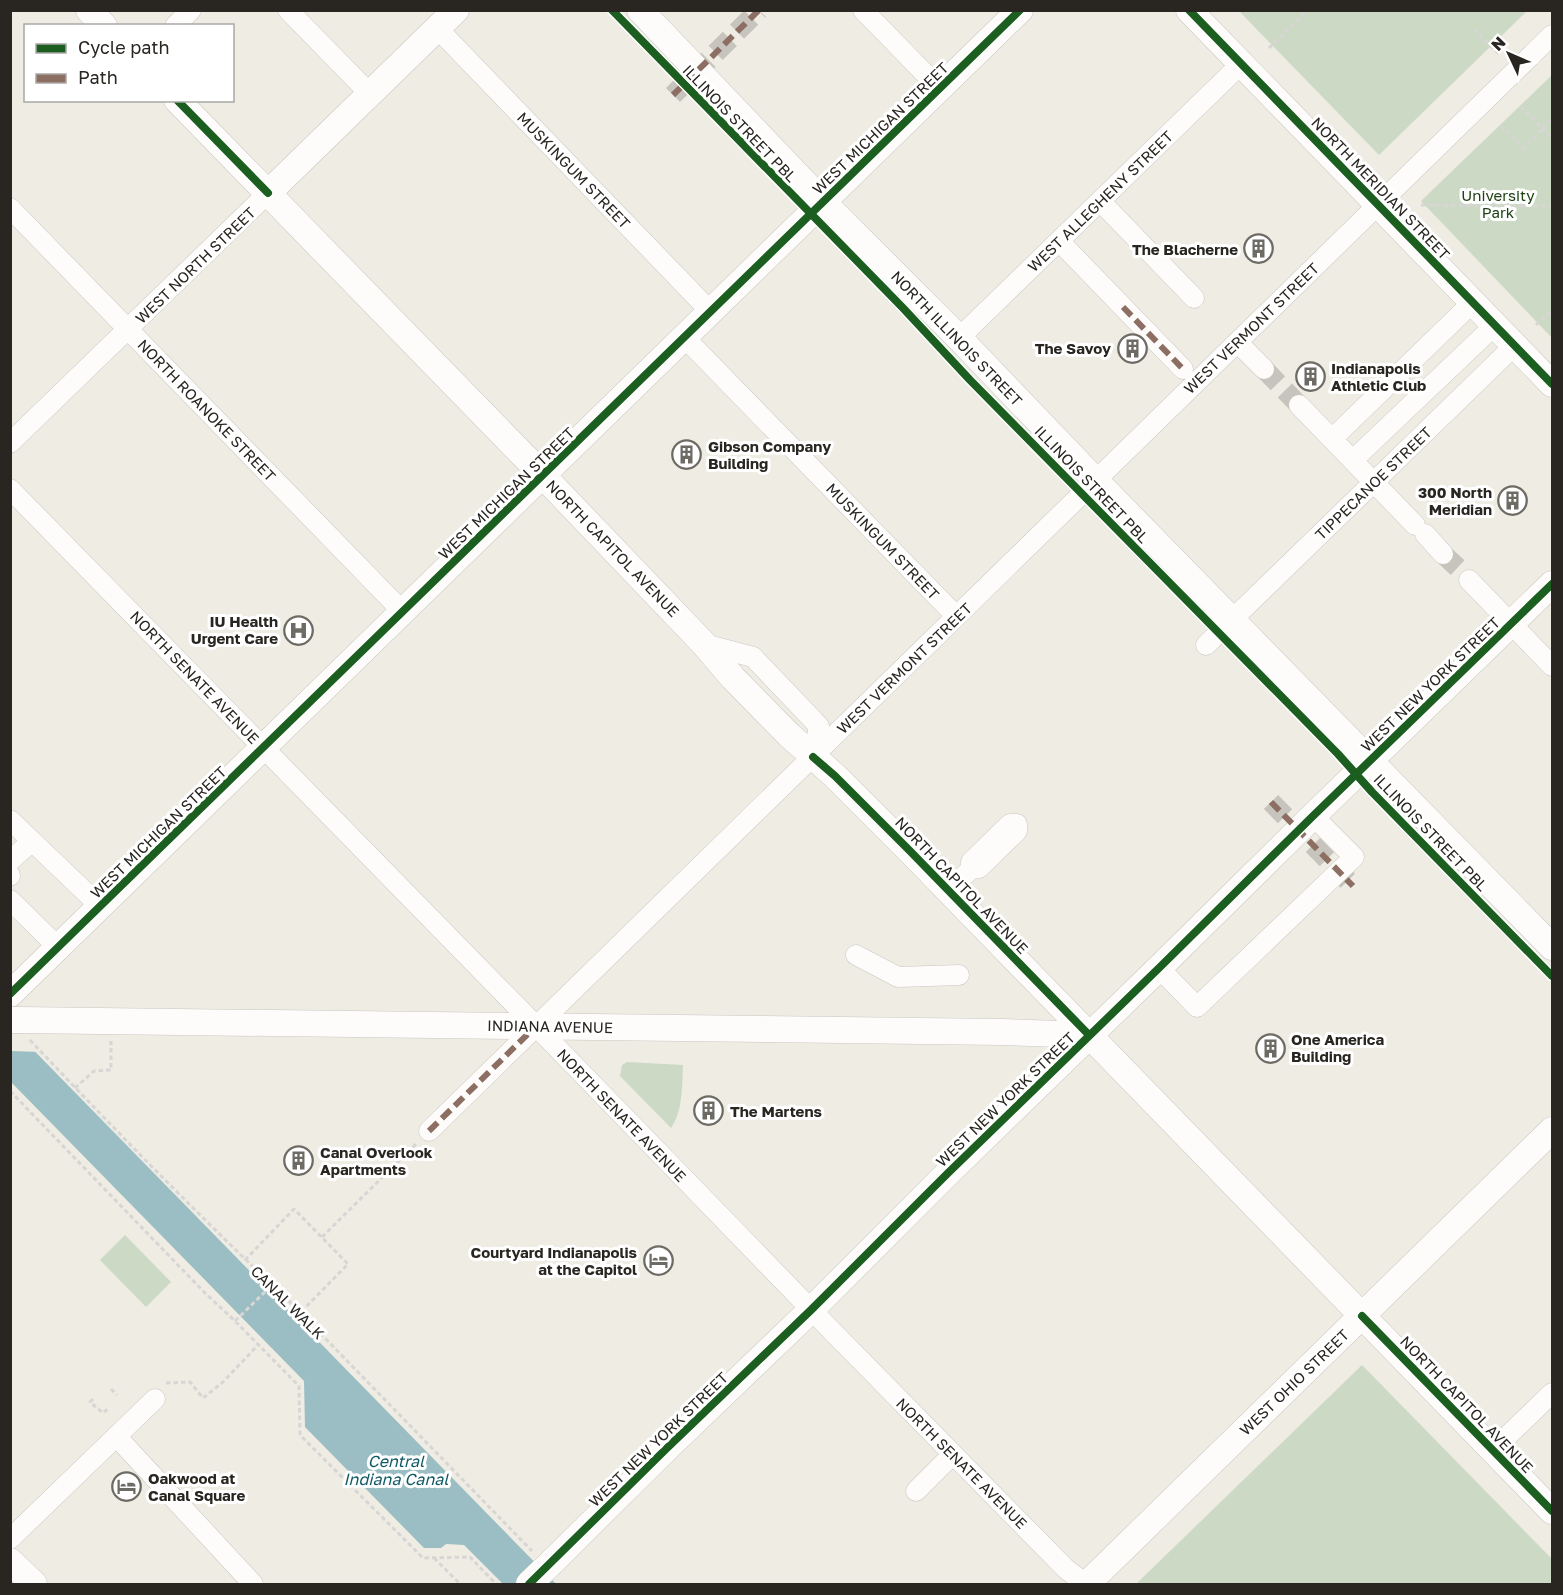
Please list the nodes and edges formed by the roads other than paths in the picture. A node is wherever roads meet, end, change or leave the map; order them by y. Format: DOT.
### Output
graph roads {
  1 [pos="89,10"];
  2 [pos="191,10"];
  3 [pos="288,10"];
  4 [pos="456,10"];
  5 [pos="640,10"];
  6 [pos="863,10"];
  7 [pos="1020,10"];
  8 [pos="1189,10"];
  9 [pos="102,24"];
  10 [pos="178,24"];
  11 [pos="437,28"];
  12 [pos="1552,35"];
  13 [pos="1241,64"];
  14 [pos="940,89"];
  15 [pos="370,94"];
  16 [pos="179,102"];
  17 [pos="268,193"];
  18 [pos="1100,201"];
  19 [pos="823,202"];
  20 [pos="1379,204"];
  21 [pos="10,208"];
  22 [pos="1059,241"];
  23 [pos="1194,298"];
  24 [pos="1473,302"];
  25 [pos="711,312"];
  26 [pos="1495,324"];
  27 [pos="129,329"];
  28 [pos="684,337"];
  29 [pos="959,338"];
  30 [pos="1237,342"];
  31 [pos="1515,345"];
  32 [pos="1183,369"];
  33 [pos="1264,369"];
  34 [pos="1552,384"];
  35 [pos="1299,405"];
  36 [pos="1332,439"];
  37 [pos="10,443"];
  38 [pos="1353,460"];
  39 [pos="542,475"];
  40 [pos="1095,480"];
  41 [pos="1374,482"];
  42 [pos="10,489"];
  43 [pos="1443,554"];
  44 [pos="1463,574"];
  45 [pos="1552,584"];
  46 [pos="403,612"];
  47 [pos="956,616"];
  48 [pos="1232,620"];
  49 [pos="1512,624"];
  50 [pos="1206,645"];
  51 [pos="1552,666"];
  52 [pos="264,748"];
  53 [pos="813,757"];
  54 [pos="1370,760"];
  55 [pos="1313,816"];
  56 [pos="10,820"];
  57 [pos="32,840"];
  58 [pos="10,861"];
  59 [pos="971,868"];
  60 [pos="948,891"];
  61 [pos="10,900"];
  62 [pos="101,907"];
  63 [pos="1552,947"];
  64 [pos="59,948"];
  65 [pos="856,954"];
  66 [pos="1159,968"];
  67 [pos="959,975"];
  68 [pos="10,994"];
  69 [pos="19,1026"];
  70 [pos="536,1026"];
  71 [pos="1089,1035"];
  72 [pos="1552,1130"];
  73 [pos="429,1131"];
  74 [pos="811,1310"];
  75 [pos="1362,1316"];
  76 [pos="160,1391"];
  77 [pos="1552,1393"];
  78 [pos="116,1436"];
  79 [pos="1493,1450"];
  80 [pos="952,1454"];
  81 [pos="916,1491"];
  82 [pos="1552,1510"];
  83 [pos="10,1539"];
  84 [pos="10,1561"];
  85 [pos="34,1584"];
  86 [pos="253,1584"];
  87 [pos="529,1584"];
  88 [pos="1086,1584"];
  1 -- 9 [label="main road"];
  2 -- 10 [label="street"];
  3 -- 15 [label="street"];
  4 -- 11 [label="main road, WEST NORTH STREET"];
  5 -- 19 [label="main road, NORTH ILLINOIS STREET"];
  6 -- 14 [label="street"];
  7 -- 14 [label="main road, WEST MICHIGAN STREET"];
  8 -- 13 [label="main road, NORTH MERIDIAN STREET"];
  11 -- 15 [label="main road, WEST NORTH STREET"];
  11 -- 25 [label="street, MUSKINGUM STREET"];
  12 -- 20 [label="street, WEST VERMONT STREET"];
  13 -- 18 [label="street, WEST ALLEGHENY STREET"];
  13 -- 20 [label="main road, NORTH MERIDIAN STREET"];
  14 -- 19 [label="main road, WEST MICHIGAN STREET"];
  15 -- 17 [label="main road, WEST NORTH STREET"];
  16 -- 17 [label="main road, NORTH CAPITOL AVENUE"];
  17 -- 27 [label="street, WEST NORTH STREET"];
  17 -- 39 [label="main road, NORTH CAPITOL AVENUE"];
  18 -- 22 [label="street, WEST ALLEGHENY STREET"];
  18 -- 23 [label="street"];
  19 -- 25 [label="main road, WEST MICHIGAN STREET"];
  19 -- 29 [label="main road, NORTH ILLINOIS STREET"];
  20 -- 24 [label="main road, NORTH MERIDIAN STREET"];
  20 -- 30 [label="street, WEST VERMONT STREET"];
  21 -- 27 [label="street, NORTH ROANOKE STREET"];
  22 -- 29 [label="street, WEST ALLEGHENY STREET"];
  22 -- 32 [label="street"];
  24 -- 26 [label="main road, NORTH MERIDIAN STREET"];
  24 -- 36 [label="street"];
  25 -- 28 [label="main road, WEST MICHIGAN STREET"];
  26 -- 31 [label="main road, NORTH MERIDIAN STREET"];
  26 -- 38 [label="street"];
  27 -- 37 [label="street, WEST NORTH STREET"];
  27 -- 46 [label="street, NORTH ROANOKE STREET"];
  28 -- 39 [label="main road, WEST MICHIGAN STREET"];
  28 -- 47 [label="street, MUSKINGUM STREET"];
  29 -- 40 [label="main road, NORTH ILLINOIS STREET"];
  30 -- 33 [label="street"];
  30 -- 40 [label="street, WEST VERMONT STREET"];
  31 -- 34 [label="main road, NORTH MERIDIAN STREET"];
  31 -- 41 [label="street, TIPPECANOE STREET"];
  35 -- 36 [label="street"];
  36 -- 38 [label="street"];
  38 -- 41 [label="street"];
  39 -- 46 [label="main road, WEST MICHIGAN STREET"];
  39 -- 53 [label="main road, NORTH CAPITOL AVENUE"];
  40 -- 47 [label="street, WEST VERMONT STREET"];
  40 -- 48 [label="main road, NORTH ILLINOIS STREET"];
  41 -- 43 [label="street"];
  41 -- 48 [label="street, TIPPECANOE STREET"];
  42 -- 52 [label="street, NORTH SENATE AVENUE"];
  44 -- 49 [label="street"];
  45 -- 49 [label="main road, WEST NEW YORK STREET"];
  46 -- 52 [label="main road, WEST MICHIGAN STREET"];
  47 -- 53 [label="street, WEST VERMONT STREET"];
  48 -- 50 [label="street, TIPPECANOE STREET"];
  48 -- 54 [label="main road, NORTH ILLINOIS STREET"];
  49 -- 51 [label="street"];
  49 -- 54 [label="main road, WEST NEW YORK STREET"];
  52 -- 62 [label="main road, WEST MICHIGAN STREET"];
  52 -- 70 [label="street, NORTH SENATE AVENUE"];
  53 -- 60 [label="main road, NORTH CAPITOL AVENUE"];
  53 -- 70 [label="street, WEST VERMONT STREET"];
  54 -- 55 [label="main road, WEST NEW YORK STREET"];
  54 -- 63 [label="main road, NORTH ILLINOIS STREET"];
  55 -- 66 [label="main road, WEST NEW YORK STREET"];
  55 -- 66 [label="street"];
  56 -- 57 [label="street"];
  57 -- 58 [label="street"];
  57 -- 62 [label="street"];
  59 -- 60 [label="street"];
  60 -- 71 [label="main road, NORTH CAPITOL AVENUE"];
  61 -- 64 [label="street"];
  62 -- 64 [label="main road, WEST MICHIGAN STREET"];
  64 -- 68 [label="main road, WEST MICHIGAN STREET"];
  65 -- 67 [label="street"];
  66 -- 71 [label="main road, WEST NEW YORK STREET"];
  69 -- 70 [label="main road, INDIANA AVENUE"];
  70 -- 71 [label="main road, INDIANA AVENUE"];
  70 -- 73 [label="street, WEST VERMONT STREET"];
  70 -- 74 [label="street, NORTH SENATE AVENUE"];
  71 -- 74 [label="main road, WEST NEW YORK STREET"];
  71 -- 75 [label="main road, NORTH CAPITOL AVENUE"];
  72 -- 75 [label="main road, WEST OHIO STREET"];
  74 -- 80 [label="street, NORTH SENATE AVENUE"];
  74 -- 87 [label="main road, WEST NEW YORK STREET, bridge"];
  75 -- 79 [label="main road, NORTH CAPITOL AVENUE"];
  75 -- 88 [label="main road, WEST OHIO STREET"];
  76 -- 78 [label="street"];
  77 -- 79 [label="street"];
  78 -- 83 [label="street"];
  78 -- 86 [label="street"];
  79 -- 82 [label="main road, NORTH CAPITOL AVENUE"];
  80 -- 81 [label="street"];
  80 -- 88 [label="street, NORTH SENATE AVENUE"];
  84 -- 85 [label="main road"];
}
